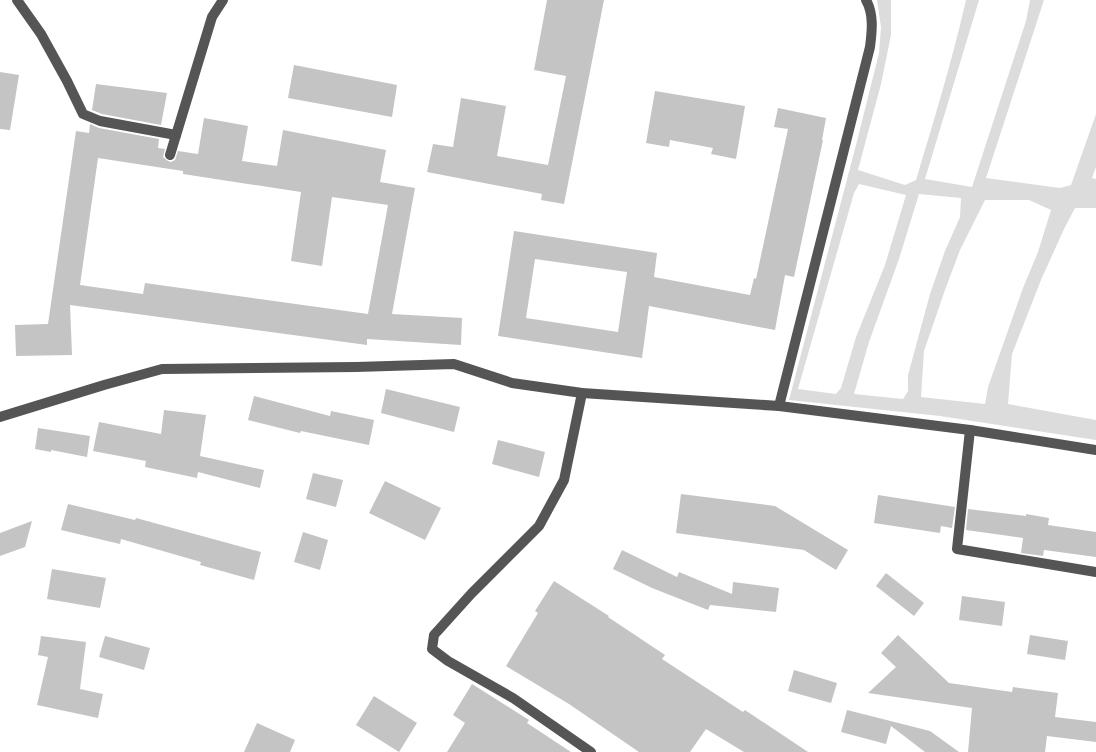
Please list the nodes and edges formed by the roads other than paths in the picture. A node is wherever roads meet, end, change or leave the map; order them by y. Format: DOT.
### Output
graph roads {
  1 [pos="17,0"];
  2 [pos="223,0"];
  3 [pos="866,0"];
  4 [pos="176,135"];
  5 [pos="170,155"];
  6 [pos="582,393"];
  7 [pos="779,406"];
  8 [pos="0,417"];
  9 [pos="970,430"];
  10 [pos="1096,450"];
  11 [pos="1096,572"];
  12 [pos="591,752"];
  1 -- 4 [label="street"];
  2 -- 4 [label="street"];
  3 -- 7 [label="street"];
  4 -- 5 [label="street"];
  6 -- 7 [label="street"];
  6 -- 8 [label="street"];
  6 -- 12 [label="street"];
  7 -- 9 [label="street"];
  9 -- 10 [label="street"];
  9 -- 11 [label="street"];
}
